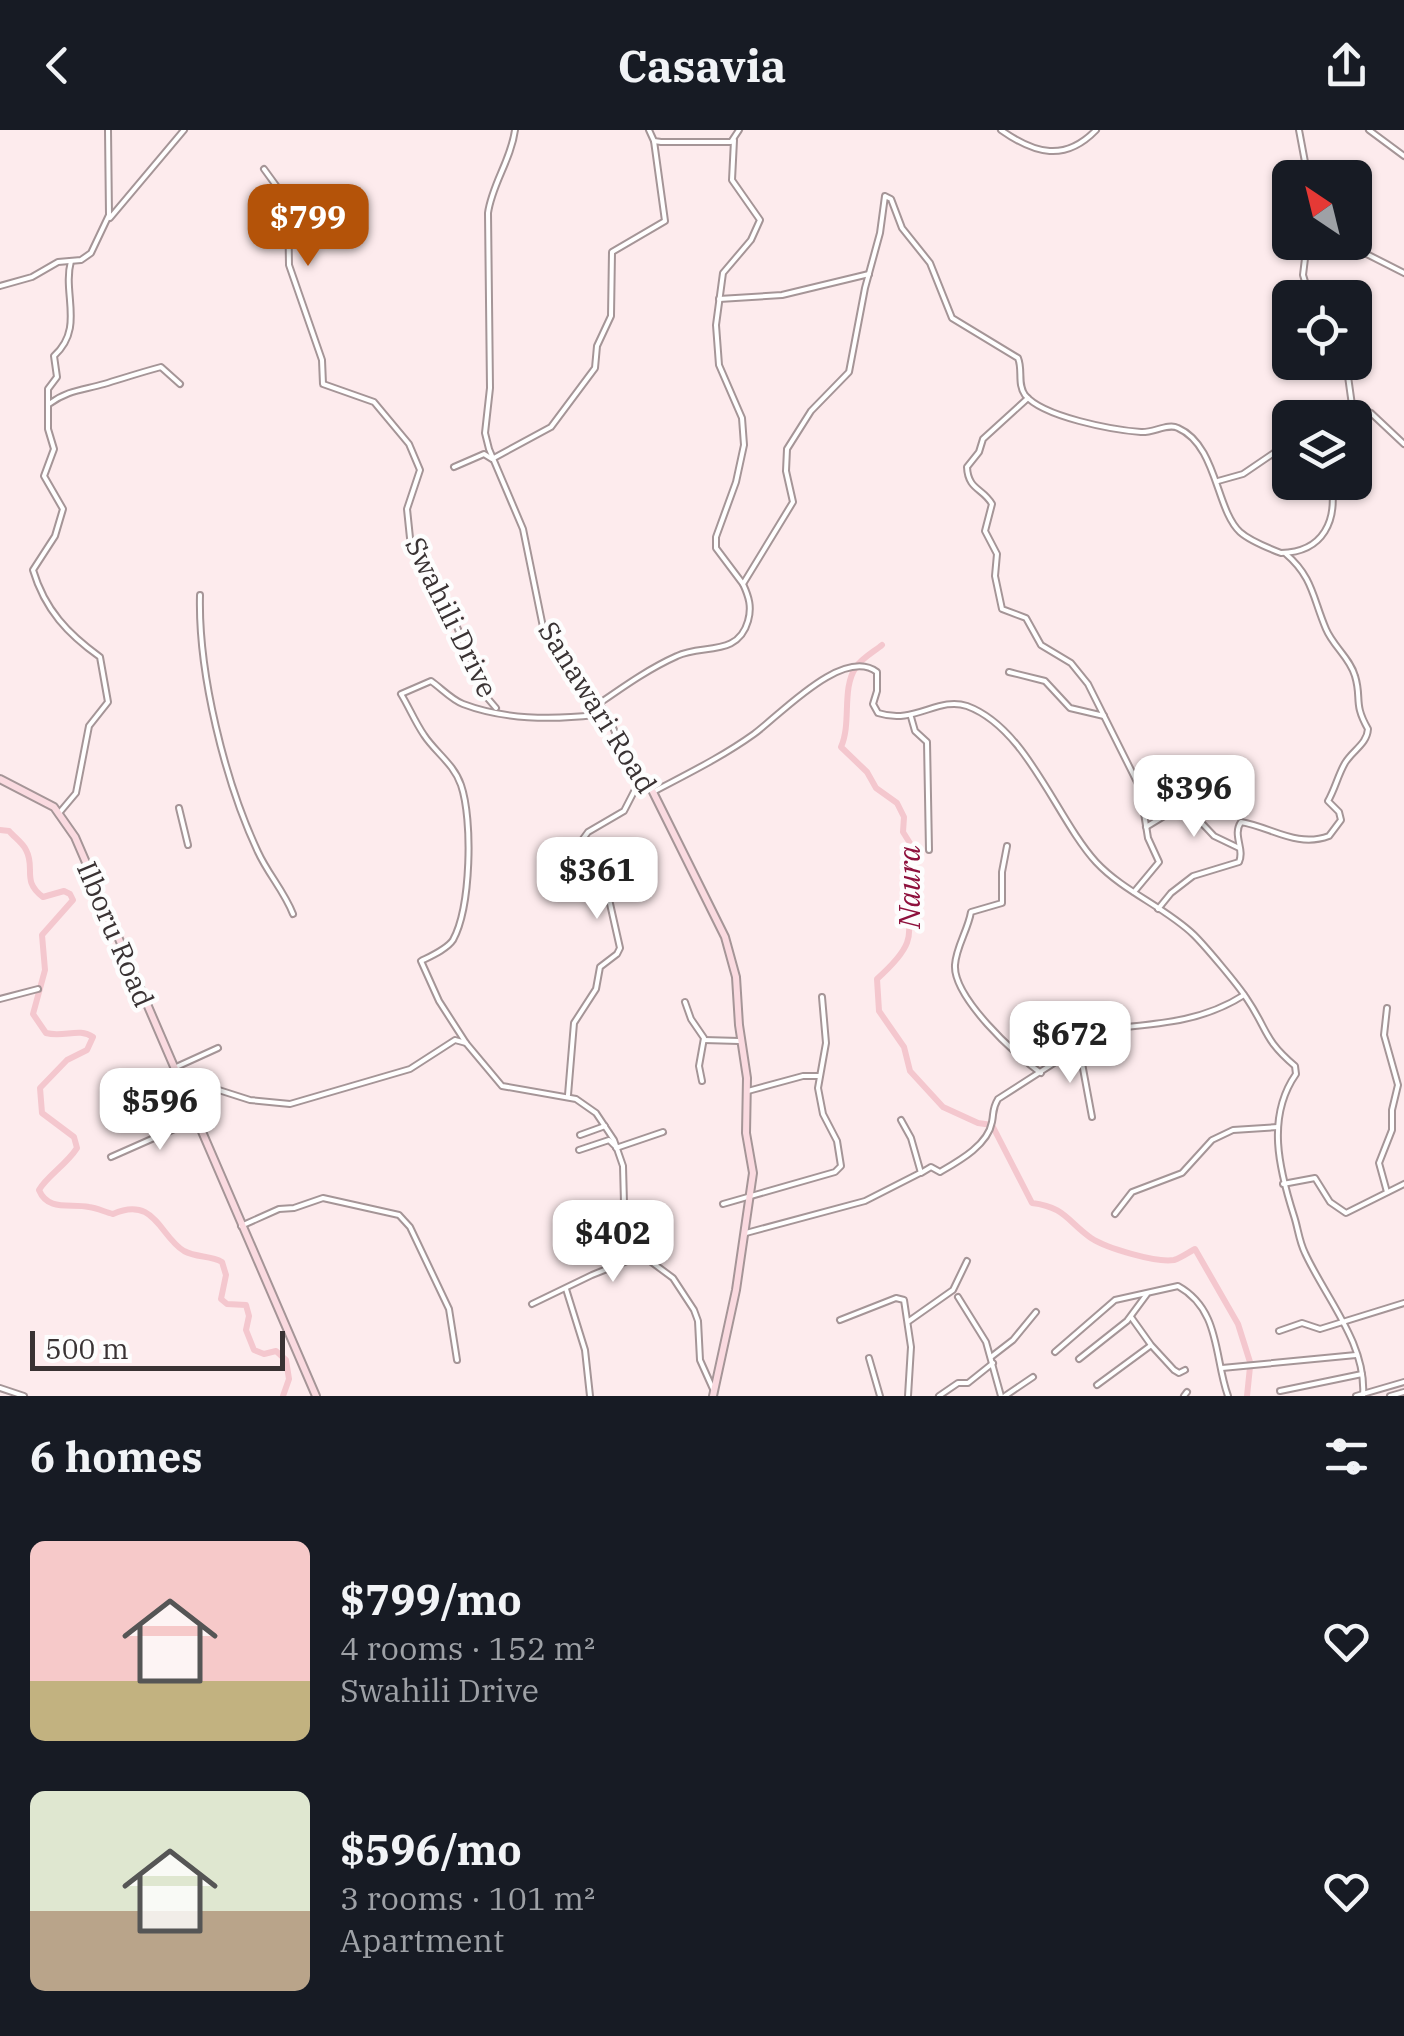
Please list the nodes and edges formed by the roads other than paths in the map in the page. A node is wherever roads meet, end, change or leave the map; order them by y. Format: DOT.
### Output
graph roads {
  1 [pos="108,130"];
  2 [pos="184,130"];
  3 [pos="515,130"];
  4 [pos="650,130"];
  5 [pos="739,130"];
  6 [pos="1001,130"];
  7 [pos="1096,130"];
  8 [pos="1299,130"];
  9 [pos="1369,130"];
  10 [pos="734,140"];
  11 [pos="654,141"];
  12 [pos="1404,156"];
  13 [pos="1305,160"];
  14 [pos="264,168"];
  15 [pos="107,221"];
  16 [pos="1372,256"];
  17 [pos="70,261"];
  18 [pos="1404,273"];
  19 [pos="869,274"];
  20 [pos="0,286"];
  21 [pos="719,299"];
  22 [pos="180,384"];
  23 [pos="1028,398"];
  24 [pos="49,404"];
  25 [pos="1372,414"];
  26 [pos="1404,444"];
  27 [pos="1272,455"];
  28 [pos="492,460"];
  29 [pos="454,467"];
  30 [pos="1218,481"];
  31 [pos="1333,500"];
  32 [pos="1286,554"];
  33 [pos="742,584"];
  34 [pos="200,595"];
  35 [pos="1009,672"];
  36 [pos="597,705"];
  37 [pos="500,712"];
  38 [pos="1104,716"];
  39 [pos="911,717"];
  40 [pos="641,778"];
  41 [pos="0,779"];
  42 [pos="654,792"];
  43 [pos="179,808"];
  44 [pos="60,812"];
  45 [pos="1146,827"];
  46 [pos="188,846"];
  47 [pos="1008,846"];
  48 [pos="1240,849"];
  49 [pos="930,850"];
  50 [pos="1134,892"];
  51 [pos="1158,909"];
  52 [pos="292,914"];
  53 [pos="38,989"];
  54 [pos="1244,995"];
  55 [pos="822,997"];
  56 [pos="0,998"];
  57 [pos="685,1002"];
  58 [pos="1387,1008"];
  59 [pos="704,1040"];
  60 [pos="741,1042"];
  61 [pos="466,1043"];
  62 [pos="1079,1047"];
  63 [pos="218,1048"];
  64 [pos="174,1068"];
  65 [pos="1041,1073"];
  66 [pos="819,1076"];
  67 [pos="178,1077"];
  68 [pos="702,1081"];
  69 [pos="748,1091"];
  70 [pos="568,1098"];
  71 [pos="198,1118"];
  72 [pos="1092,1118"];
  73 [pos="901,1120"];
  74 [pos="604,1126"];
  75 [pos="1278,1128"];
  76 [pos="663,1132"];
  77 [pos="580,1135"];
  78 [pos="616,1147"];
  79 [pos="579,1150"];
  80 [pos="110,1157"];
  81 [pos="921,1173"];
  82 [pos="1283,1184"];
  83 [pos="1404,1184"];
  84 [pos="1387,1192"];
  85 [pos="750,1197"];
  86 [pos="723,1204"];
  87 [pos="1115,1214"];
  88 [pos="240,1226"];
  89 [pos="746,1233"];
  90 [pos="642,1255"];
  91 [pos="967,1261"];
  92 [pos="566,1289"];
  93 [pos="1148,1292"];
  94 [pos="958,1297"];
  95 [pos="1404,1303"];
  96 [pos="532,1304"];
  97 [pos="1036,1312"];
  98 [pos="1132,1316"];
  99 [pos="840,1320"];
  100 [pos="909,1322"];
  101 [pos="1342,1323"];
  102 [pos="1280,1331"];
  103 [pos="1151,1345"];
  104 [pos="1055,1352"];
  105 [pos="1356,1355"];
  106 [pos="869,1358"];
  107 [pos="1079,1359"];
  108 [pos="457,1360"];
  109 [pos="992,1360"];
  110 [pos="1220,1369"];
  111 [pos="1185,1370"];
  112 [pos="1362,1374"];
  113 [pos="1033,1376"];
  114 [pos="1404,1382"];
  115 [pos="1098,1385"];
  116 [pos="0,1388"];
  117 [pos="1280,1391"];
  118 [pos="1404,1392"];
  119 [pos="713,1393"];
  120 [pos="1363,1395"];
  121 [pos="24,1396"];
  122 [pos="316,1396"];
  123 [pos="590,1396"];
  124 [pos="880,1396"];
  125 [pos="908,1396"];
  126 [pos="938,1396"];
  127 [pos="1003,1396"];
  128 [pos="1228,1396"];
  129 [pos="1356,1396"];
  130 [pos="1390,1396"];
  1 -- 15 [label="street"];
  2 -- 15 [label="street"];
  3 -- 28 [label="street, Sanawari Road"];
  4 -- 11 [label="street"];
  5 -- 10 [label="street"];
  6 -- 7 [label="street"];
  8 -- 13 [label="street"];
  9 -- 12 [label="street"];
  10 -- 11 [label="street"];
  10 -- 21 [label="street"];
  11 -- 28 [label="street"];
  14 -- 37 [label="street, Swahili Drive"];
  15 -- 17 [label="street"];
  16 -- 18 [label="street"];
  17 -- 20 [label="street"];
  17 -- 24 [label="street"];
  19 -- 21 [label="street"];
  19 -- 23 [label="street"];
  19 -- 33 [label="street"];
  21 -- 33 [label="street"];
  22 -- 24 [label="street"];
  23 -- 30 [label="street"];
  23 -- 38 [label="street"];
  24 -- 44 [label="street"];
  25 -- 26 [label="street"];
  27 -- 30 [label="street"];
  28 -- 29 [label="street"];
  28 -- 36 [label="street, Sanawari Road"];
  30 -- 32 [label="street"];
  31 -- 32 [label="street"];
  32 -- 48 [label="street"];
  33 -- 36 [label="street"];
  34 -- 52 [label="street"];
  35 -- 38 [label="street"];
  36 -- 37 [label="street"];
  36 -- 40 [label="street, Sanawari Road"];
  37 -- 61 [label="street"];
  38 -- 45 [label="street"];
  39 -- 42 [label="street"];
  39 -- 49 [label="street"];
  39 -- 50 [label="street"];
  40 -- 42 [label="street, Sanawari Road"];
  40 -- 70 [label="street"];
  41 -- 44 [label="street"];
  42 -- 60 [label="street, Sanawari Road"];
  43 -- 46 [label="street"];
  44 -- 64 [label="street, Ilboru Road"];
  45 -- 48 [label="street"];
  45 -- 50 [label="street"];
  47 -- 65 [label="street"];
  48 -- 51 [label="street"];
  50 -- 51 [label="street"];
  51 -- 54 [label="street"];
  53 -- 56 [label="street"];
  54 -- 62 [label="street"];
  54 -- 75 [label="street"];
  55 -- 66 [label="street"];
  57 -- 59 [label="street"];
  58 -- 84 [label="street"];
  59 -- 60 [label="street"];
  59 -- 68 [label="street"];
  60 -- 69 [label="street, Sanawari Road"];
  61 -- 67 [label="street"];
  61 -- 70 [label="street"];
  62 -- 65 [label="street"];
  62 -- 72 [label="street"];
  63 -- 64 [label="street"];
  64 -- 67 [label="street, Ilboru Road"];
  65 -- 81 [label="street"];
  66 -- 69 [label="street"];
  66 -- 85 [label="street"];
  67 -- 71 [label="street, Ilboru Road"];
  69 -- 85 [label="street, Sanawari Road"];
  70 -- 74 [label="street"];
  71 -- 80 [label="street"];
  71 -- 88 [label="street, Ilboru Road"];
  73 -- 81 [label="street"];
  74 -- 77 [label="street"];
  74 -- 78 [label="street"];
  75 -- 82 [label="street"];
  75 -- 87 [label="street"];
  76 -- 78 [label="street"];
  78 -- 79 [label="street"];
  78 -- 90 [label="street"];
  81 -- 89 [label="street"];
  82 -- 84 [label="street"];
  82 -- 101 [label="street"];
  83 -- 84 [label="street"];
  85 -- 86 [label="street"];
  85 -- 89 [label="street, Sanawari Road"];
  88 -- 108 [label="street"];
  88 -- 122 [label="street, Ilboru Road"];
  89 -- 119 [label="street, Sanawari Road"];
  90 -- 92 [label="street"];
  90 -- 119 [label="street"];
  91 -- 100 [label="street"];
  92 -- 96 [label="street"];
  92 -- 123 [label="street"];
  93 -- 98 [label="street"];
  93 -- 104 [label="street"];
  93 -- 110 [label="street"];
  94 -- 109 [label="street"];
  95 -- 101 [label="street"];
  97 -- 109 [label="street"];
  98 -- 103 [label="street"];
  98 -- 107 [label="street"];
  99 -- 100 [label="street"];
  100 -- 125 [label="street"];
  101 -- 102 [label="street"];
  101 -- 105 [label="street"];
  103 -- 111 [label="street"];
  103 -- 115 [label="street"];
  105 -- 110 [label="street"];
  105 -- 112 [label="street"];
  106 -- 124 [label="street"];
  109 -- 126 [label="street"];
  109 -- 127 [label="street"];
  110 -- 128 [label="street"];
  112 -- 117 [label="street"];
  112 -- 120 [label="street"];
  113 -- 127 [label="street"];
  114 -- 120 [label="street"];
  116 -- 121 [label="street"];
  118 -- 130 [label="street"];
  120 -- 129 [label="street"];
}
